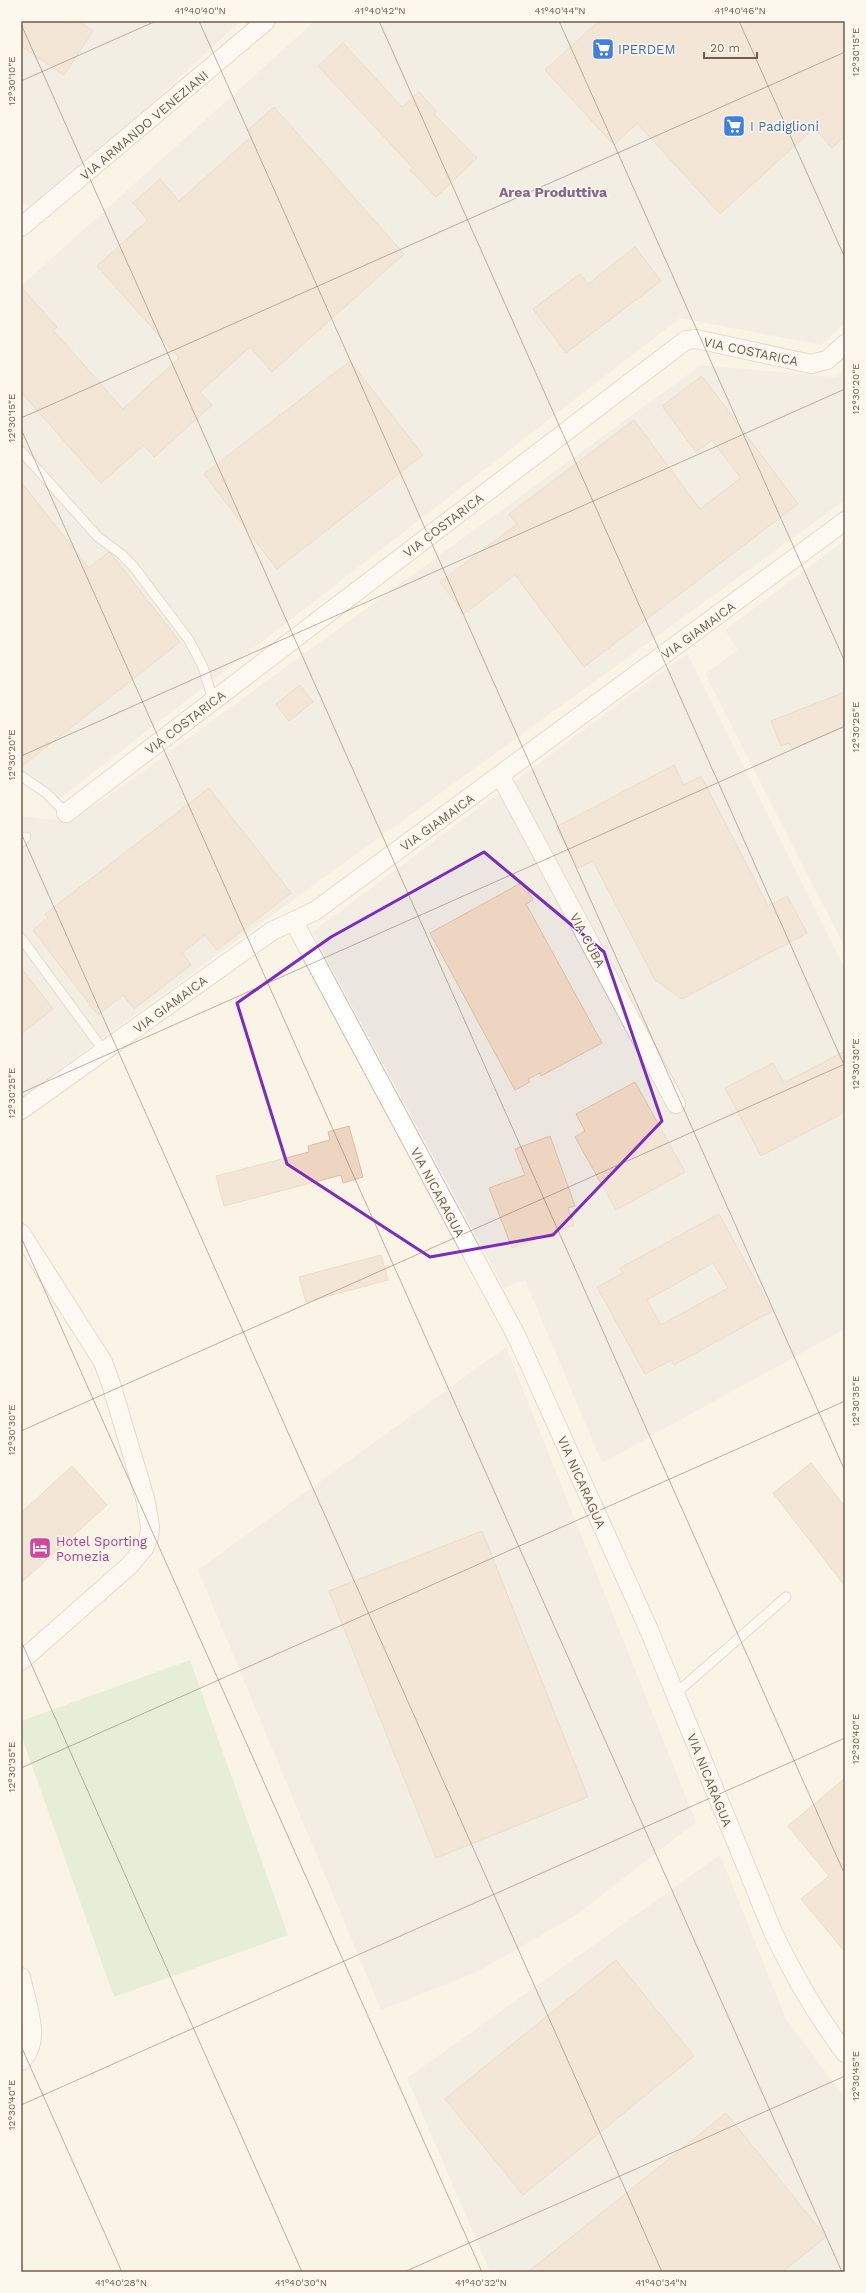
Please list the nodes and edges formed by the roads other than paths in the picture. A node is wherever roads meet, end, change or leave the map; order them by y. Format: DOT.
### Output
graph roads {
  1 [pos="266,21"];
  2 [pos="21,228"];
  3 [pos="845,344"];
  4 [pos="21,451"];
  5 [pos="845,521"];
  6 [pos="213,700"];
  7 [pos="500,775"];
  8 [pos="21,776"];
  9 [pos="66,813"];
  10 [pos="294,922"];
  11 [pos="21,938"];
  12 [pos="104,1051"];
  13 [pos="676,1104"];
  14 [pos="21,1110"];
  15 [pos="21,1233"];
  16 [pos="786,1597"];
  17 [pos="21,1661"];
  18 [pos="675,1694"];
  19 [pos="21,1977"];
  20 [pos="845,2053"];
  21 [pos="21,2061"];
  1 -- 2 [label="street, VIA ARMANDO VENEZIANI"];
  3 -- 6 [label="street, VIA COSTARICA"];
  4 -- 6 [label="lane"];
  5 -- 7 [label="street, VIA GIAMAICA"];
  6 -- 9 [label="street, VIA COSTARICA"];
  7 -- 10 [label="street, VIA GIAMAICA"];
  7 -- 13 [label="street, VIA CUBA"];
  8 -- 9 [label="lane"];
  10 -- 12 [label="street, VIA GIAMAICA"];
  10 -- 18 [label="street, VIA NICARAGUA"];
  11 -- 12 [label="lane"];
  12 -- 14 [label="street, VIA GIAMAICA"];
  15 -- 17 [label="street"];
  16 -- 18 [label="lane"];
  18 -- 20 [label="street, VIA NICARAGUA"];
  19 -- 21 [label="street"];
}
